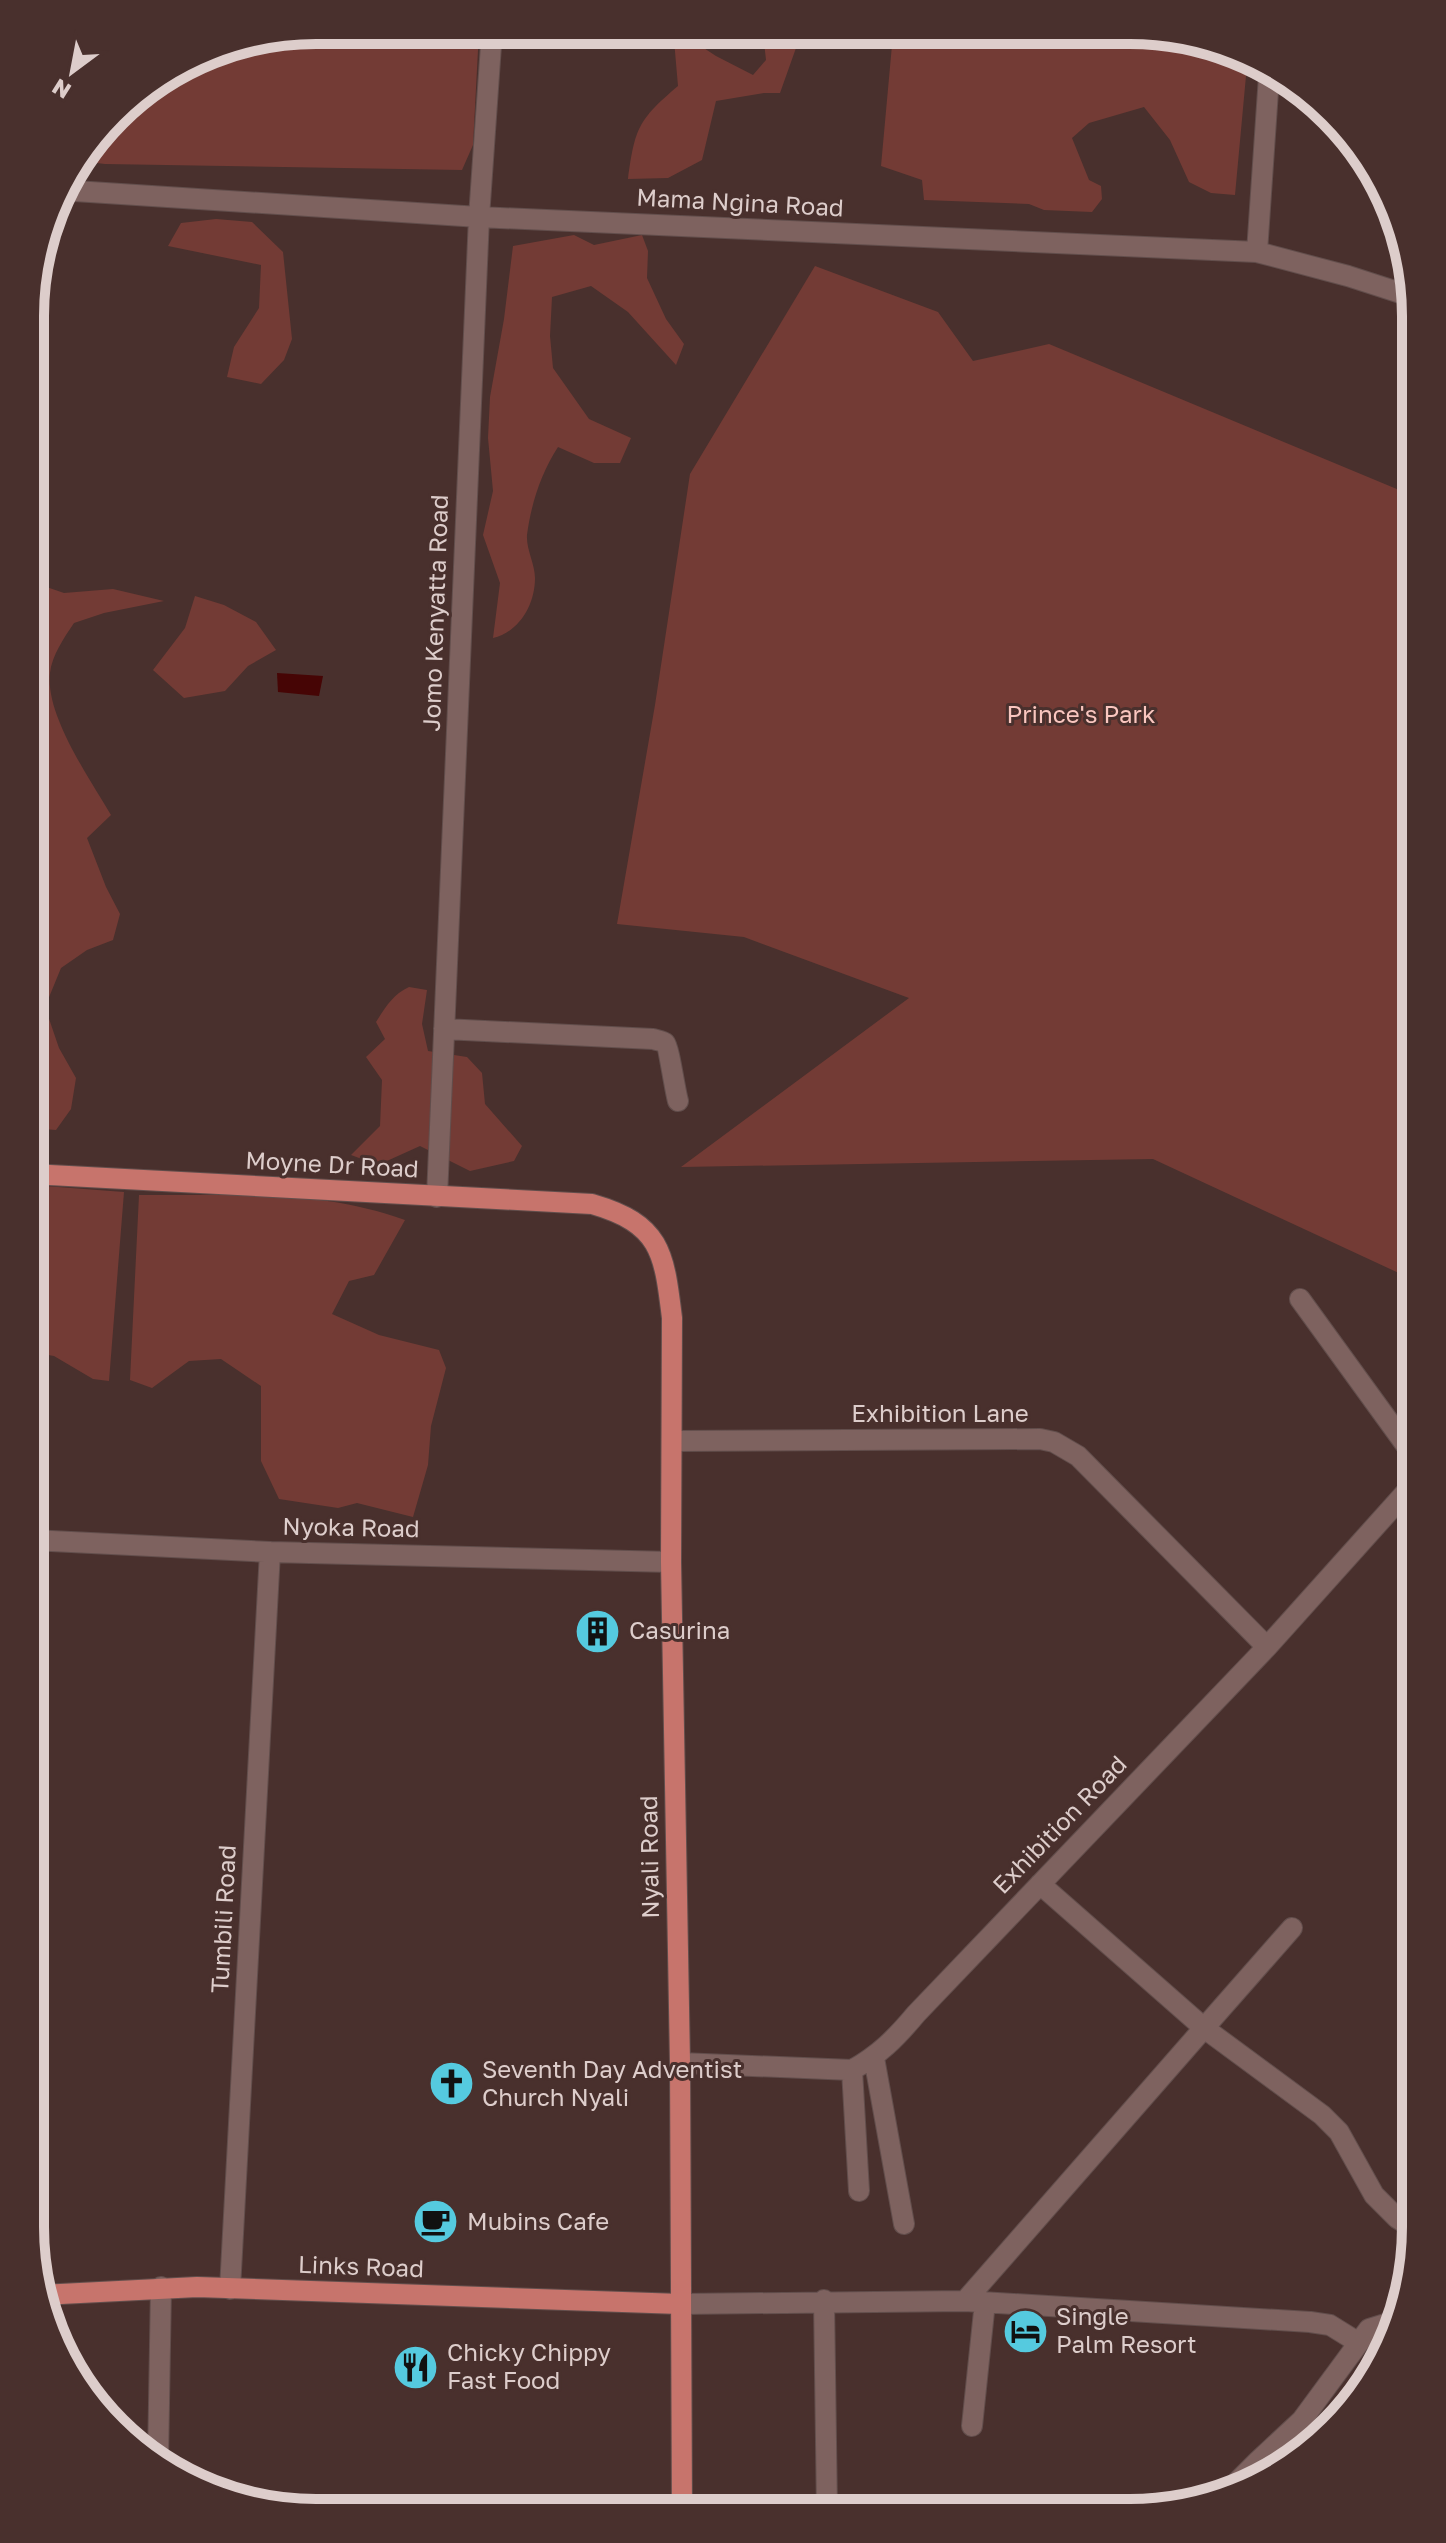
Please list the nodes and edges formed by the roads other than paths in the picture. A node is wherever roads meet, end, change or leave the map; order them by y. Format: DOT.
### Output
graph roads {
  1 [pos="491,45"];
  2 [pos="1269,83"];
  3 [pos="75,191"];
  4 [pos="479,217"];
  5 [pos="1257,252"];
  6 [pos="1400,293"];
  7 [pos="444,1029"];
  8 [pos="678,1101"];
  9 [pos="44,1175"];
  10 [pos="437,1197"];
  11 [pos="628,1216"];
  12 [pos="1300,1299"];
  13 [pos="1401,1439"];
  14 [pos="673,1441"];
  15 [pos="1401,1497"];
  16 [pos="44,1541"];
  17 [pos="270,1552"];
  18 [pos="671,1562"];
  19 [pos="1267,1647"];
  20 [pos="1040,1884"];
  21 [pos="1292,1928"];
  22 [pos="1204,2028"];
  23 [pos="874,2058"];
  24 [pos="680,2063"];
  25 [pos="852,2070"];
  26 [pos="859,2191"];
  27 [pos="1401,2220"];
  28 [pos="904,2224"];
  29 [pos="161,2287"];
  30 [pos="230,2289"];
  31 [pos="53,2294"];
  32 [pos="824,2300"];
  33 [pos="975,2301"];
  34 [pos="680,2304"];
  35 [pos="1384,2324"];
  36 [pos="1359,2343"];
  37 [pos="972,2426"];
  38 [pos="158,2448"];
  39 [pos="1270,2460"];
  40 [pos="682,2499"];
  41 [pos="827,2499"];
  1 -- 4 [label="street, Jomo Kenyatta Road"];
  2 -- 5 [label="street"];
  3 -- 4 [label="street, Mama Ngina Road"];
  4 -- 5 [label="street, Mama Ngina Road"];
  4 -- 7 [label="street, Jomo Kenyatta Road"];
  5 -- 6 [label="street, Mama Ngina Road"];
  7 -- 8 [label="street"];
  7 -- 10 [label="street, Jomo Kenyatta Road"];
  9 -- 10 [label="main road, Moyne Dr Road"];
  10 -- 11 [label="main road, Moyne Dr Road"];
  11 -- 14 [label="main road, Nyali Road"];
  12 -- 13 [label="street"];
  14 -- 18 [label="main road, Nyali Road"];
  14 -- 19 [label="street, Exhibition Lane"];
  15 -- 19 [label="street, Exhibition Road"];
  16 -- 17 [label="street, Nyoka Road"];
  17 -- 18 [label="street, Nyoka Road"];
  17 -- 30 [label="street, Tumbili Road"];
  18 -- 24 [label="main road, Nyali Road"];
  19 -- 20 [label="street, Exhibition Road"];
  20 -- 22 [label="street"];
  20 -- 23 [label="street, Exhibition Road"];
  21 -- 22 [label="street"];
  22 -- 27 [label="street"];
  22 -- 33 [label="street"];
  23 -- 25 [label="street, Exhibition Road"];
  23 -- 28 [label="street"];
  24 -- 25 [label="street"];
  24 -- 34 [label="main road, Nyali Road"];
  25 -- 26 [label="street"];
  29 -- 30 [label="main road, Links Road"];
  29 -- 31 [label="main road, Links Road"];
  29 -- 38 [label="street"];
  30 -- 34 [label="main road, Links Road"];
  32 -- 33 [label="street"];
  32 -- 34 [label="street"];
  32 -- 41 [label="street"];
  33 -- 36 [label="street"];
  33 -- 37 [label="street"];
  34 -- 40 [label="main road, Nyali Road"];
  35 -- 36 [label="street"];
  36 -- 39 [label="street"];
}
